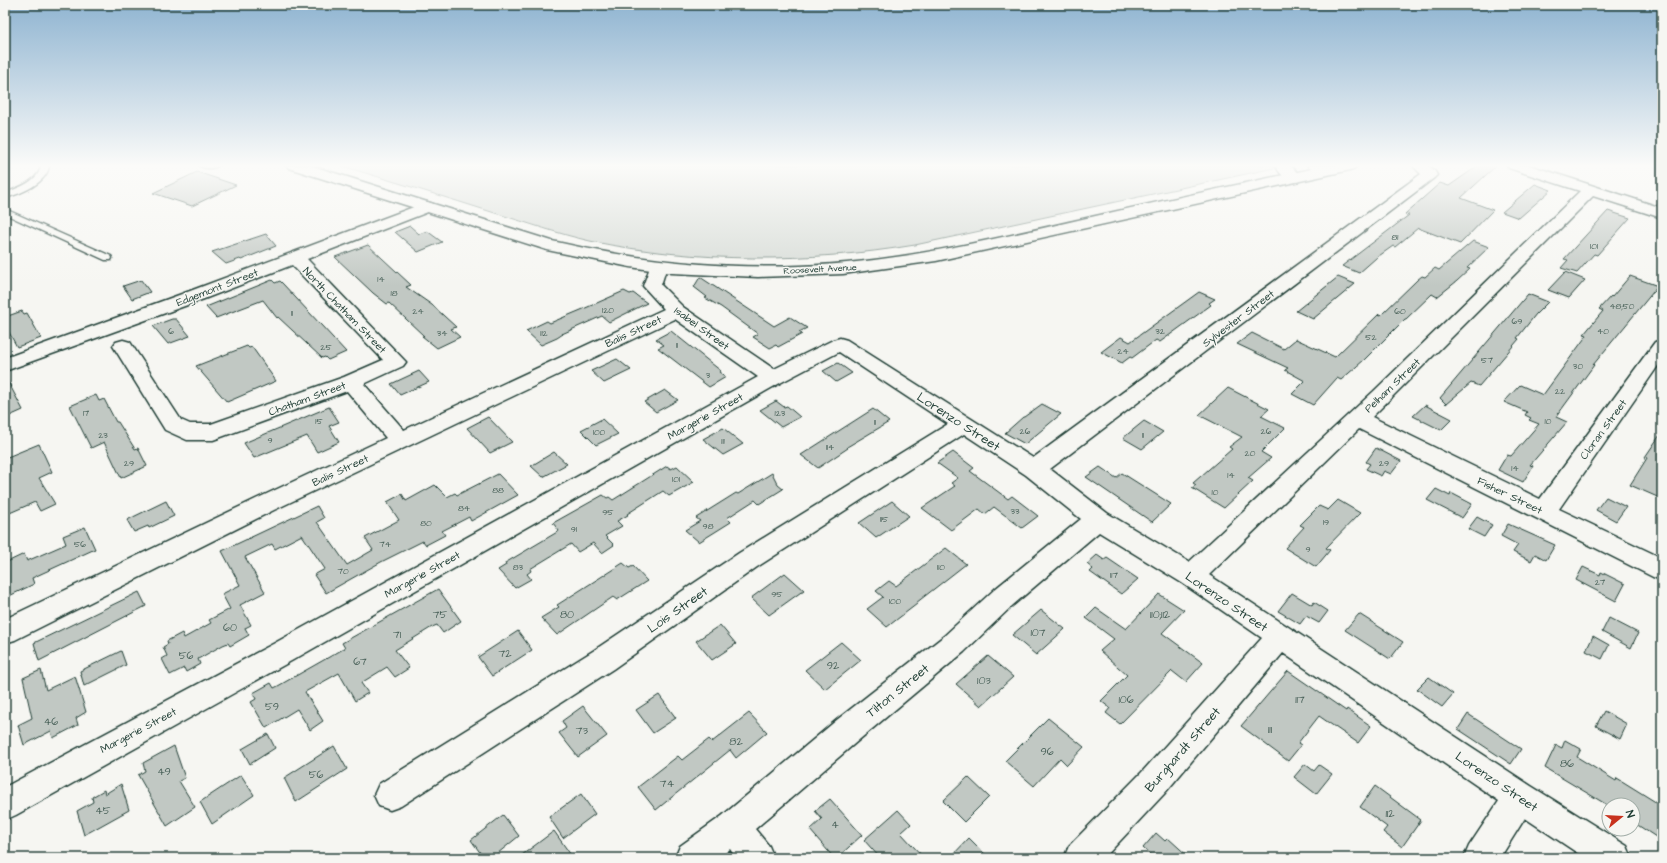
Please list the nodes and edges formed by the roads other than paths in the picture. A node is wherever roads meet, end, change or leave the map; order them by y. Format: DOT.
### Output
graph roads {
  1 [pos="422,205"];
  2 [pos="1170,205"];
  3 [pos="1389,205"];
  4 [pos="1574,205"];
  5 [pos="1638,205"];
  6 [pos="427,207"];
  7 [pos="5,211"];
  8 [pos="1662,213"];
  9 [pos="295,257"];
  10 [pos="108,258"];
  11 [pos="658,266"];
  12 [pos="676,311"];
  13 [pos="840,344"];
  14 [pos="123,346"];
  15 [pos="1662,346"];
  16 [pos="5,365"];
  17 [pos="773,378"];
  18 [pos="351,382"];
  19 [pos="1357,419"];
  20 [pos="964,424"];
  21 [pos="401,441"];
  22 [pos="1034,469"];
  23 [pos="1544,512"];
  24 [pos="1098,519"];
  25 [pos="1662,570"];
  26 [pos="1191,576"];
  27 [pos="5,632"];
  28 [pos="1281,636"];
  29 [pos="390,795"];
  30 [pos="1520,797"];
  31 [pos="5,804"];
  32 [pos="733,828"];
  33 [pos="692,858"];
  34 [pos="757,858"];
  35 [pos="1081,858"];
  36 [pos="1481,858"];
  37 [pos="1615,858"];
  1 -- 6 [label="street, Roosevelt Avenue"];
  2 -- 11 [label="street, Roosevelt Avenue"];
  3 -- 22 [label="street, Sylvester Street"];
  4 -- 19 [label="street, Pelham Street"];
  5 -- 8 [label="street"];
  6 -- 9 [label="street, Edgemont Street"];
  6 -- 11 [label="street, Roosevelt Avenue"];
  7 -- 10 [label="lane"];
  9 -- 16 [label="street, Edgemont Street"];
  9 -- 18 [label="street, North Chatham Street"];
  11 -- 12 [label="street, Isabel Street"];
  12 -- 17 [label="street, Isabel Street"];
  12 -- 21 [label="street, Balis Street"];
  13 -- 17 [label="street, Margerie Street"];
  13 -- 20 [label="street, Lorenzo Street"];
  14 -- 18 [label="street, Chatham Street"];
  15 -- 23 [label="street, Cloran Street"];
  17 -- 31 [label="street, Margerie Street"];
  18 -- 21 [label="street, Chatham Street"];
  19 -- 23 [label="street, Fisher Street"];
  19 -- 26 [label="street, Pelham Street"];
  20 -- 22 [label="street, Lorenzo Street"];
  20 -- 29 [label="street, Lois Street"];
  21 -- 27 [label="street, Balis Street"];
  22 -- 24 [label="street, Lorenzo Street"];
  23 -- 25 [label="street, Fisher Street"];
  24 -- 26 [label="street, Lorenzo Street"];
  24 -- 32 [label="street, Tilton Street"];
  26 -- 28 [label="street, Lorenzo Street"];
  28 -- 30 [label="street, Lorenzo Street"];
  28 -- 35 [label="street, Burghardt Street"];
  30 -- 36 [label="street"];
  30 -- 37 [label="street, Lorenzo Street"];
  32 -- 33 [label="street, Tilton Street"];
  32 -- 34 [label="street"];
}
